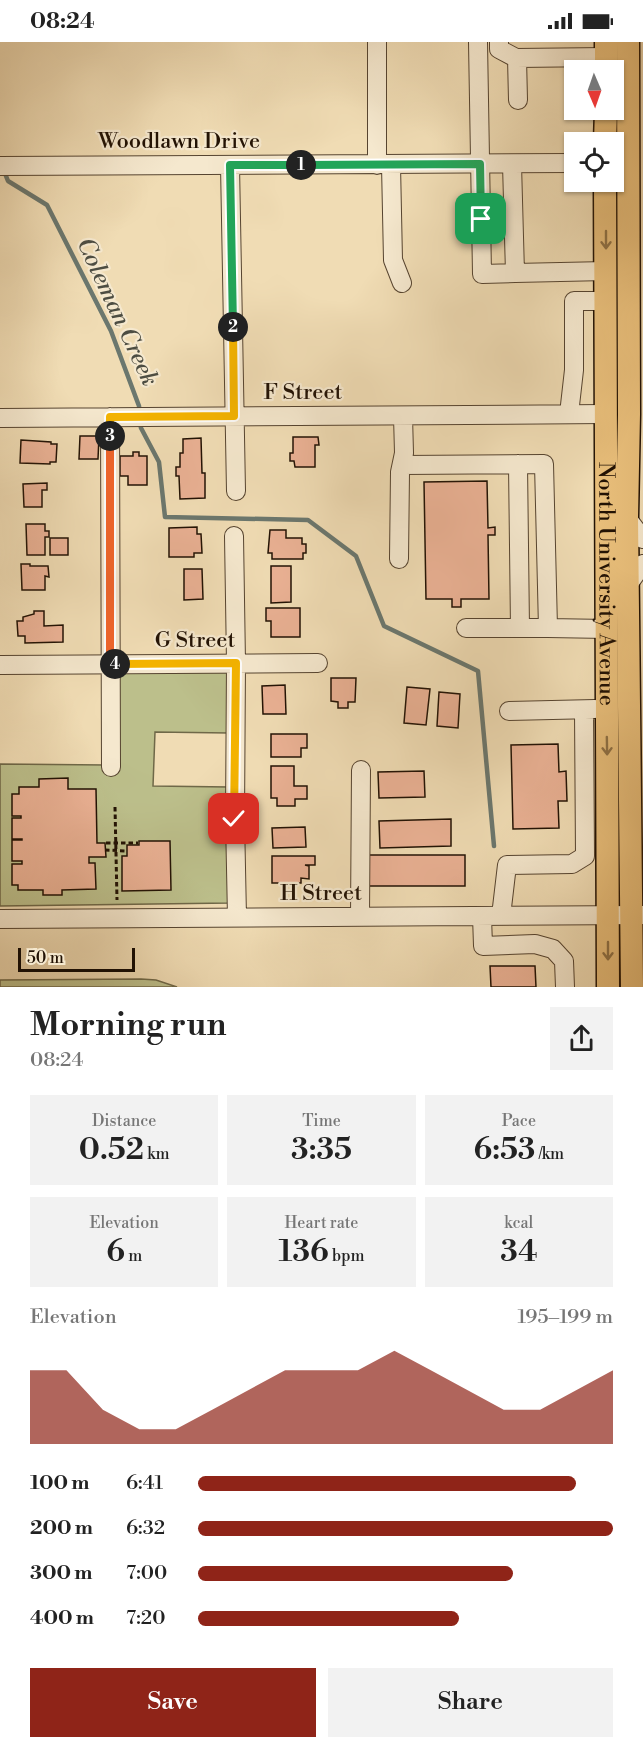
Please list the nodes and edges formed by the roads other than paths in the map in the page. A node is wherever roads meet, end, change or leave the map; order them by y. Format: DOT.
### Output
graph roads {
  1 [pos="377,42"];
  2 [pos="478,42"];
  3 [pos="499,42"];
  4 [pos="628,42"];
  5 [pos="606,56"];
  6 [pos="517,58"];
  7 [pos="518,100"];
  8 [pos="564,163"];
  9 [pos="480,164"];
  10 [pos="512,164"];
  11 [pos="6,165"];
  12 [pos="230,165"];
  13 [pos="384,165"];
  14 [pos="605,192"];
  15 [pos="606,271"];
  16 [pos="515,273"];
  17 [pos="402,283"];
  18 [pos="606,301"];
  19 [pos="569,414"];
  20 [pos="606,414"];
  21 [pos="234,416"];
  22 [pos="403,416"];
  23 [pos="110,417"];
  24 [pos="0,418"];
  25 [pos="519,464"];
  26 [pos="402,465"];
  27 [pos="236,491"];
  28 [pos="627,518"];
  29 [pos="234,536"];
  30 [pos="643,539"];
  31 [pos="399,559"];
  32 [pos="643,564"];
  33 [pos="627,586"];
  34 [pos="466,628"];
  35 [pos="520,628"];
  36 [pos="548,628"];
  37 [pos="607,628"];
  38 [pos="636,651"];
  39 [pos="236,663"];
  40 [pos="318,663"];
  41 [pos="110,664"];
  42 [pos="0,665"];
  43 [pos="595,710"];
  44 [pos="508,711"];
  45 [pos="111,767"];
  46 [pos="361,770"];
  47 [pos="608,915"];
  48 [pos="638,915"];
  49 [pos="360,916"];
  50 [pos="482,916"];
  51 [pos="501,916"];
  52 [pos="237,917"];
  53 [pos="0,919"];
  54 [pos="565,987"];
  55 [pos="608,987"];
  56 [pos="633,987"];
  1 -- 13 [label="street"];
  2 -- 9 [label="street"];
  3 -- 6 [label="street"];
  4 -- 28 [label="main road, North University Avenue"];
  5 -- 6 [label="street"];
  6 -- 7 [label="street"];
  8 -- 10 [label="street, Woodlawn Drive"];
  9 -- 10 [label="street, Woodlawn Drive"];
  9 -- 13 [label="street, Woodlawn Drive"];
  9 -- 16 [label="street"];
  10 -- 16 [label="street"];
  11 -- 12 [label="street, Woodlawn Drive"];
  12 -- 13 [label="street, Woodlawn Drive"];
  12 -- 21 [label="street"];
  13 -- 17 [label="street"];
  14 -- 15 [label="main road, North University Avenue, one-way"];
  15 -- 16 [label="street"];
  15 -- 18 [label="main road, North University Avenue"];
  18 -- 19 [label="street"];
  18 -- 20 [label="main road, North University Avenue"];
  19 -- 20 [label="street, F Street"];
  19 -- 22 [label="street, F Street"];
  20 -- 37 [label="main road, North University Avenue"];
  21 -- 22 [label="street, F Street"];
  21 -- 23 [label="street, F Street"];
  21 -- 27 [label="street"];
  22 -- 26 [label="street"];
  23 -- 24 [label="street, F Street"];
  23 -- 41 [label="street"];
  25 -- 26 [label="street"];
  25 -- 35 [label="street"];
  25 -- 36 [label="street"];
  26 -- 31 [label="street"];
  28 -- 30 [label="street"];
  28 -- 33 [label="main road, North University Avenue"];
  29 -- 39 [label="street"];
  32 -- 33 [label="street"];
  33 -- 38 [label="main road, North University Avenue"];
  34 -- 35 [label="street"];
  35 -- 36 [label="street"];
  36 -- 37 [label="street"];
  37 -- 43 [label="main road, North University Avenue"];
  38 -- 48 [label="main road, North University Avenue"];
  39 -- 40 [label="street, G Street"];
  39 -- 41 [label="street, G Street"];
  39 -- 52 [label="street"];
  41 -- 42 [label="street, G Street"];
  41 -- 45 [label="street"];
  43 -- 44 [label="street"];
  43 -- 47 [label="main road, North University Avenue, one-way"];
  43 -- 51 [label="street"];
  46 -- 49 [label="street"];
  47 -- 48 [label="street, H Street"];
  47 -- 51 [label="street, H Street"];
  47 -- 55 [label="main road, North University Avenue, one-way"];
  48 -- 56 [label="main road, North University Avenue"];
  49 -- 50 [label="street, H Street"];
  49 -- 52 [label="street, H Street"];
  50 -- 51 [label="street, H Street"];
  50 -- 54 [label="street"];
  52 -- 53 [label="street, H Street"];
}
